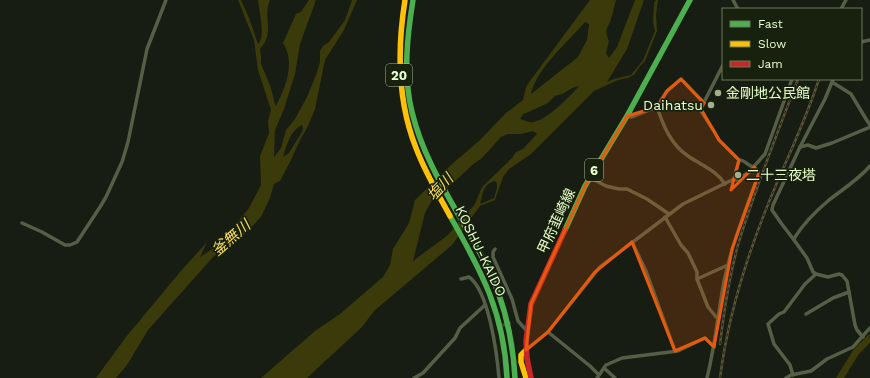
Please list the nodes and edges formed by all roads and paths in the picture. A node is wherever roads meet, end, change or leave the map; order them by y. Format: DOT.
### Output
graph roads {
  1 [pos="166,0"];
  2 [pos="405,0"];
  3 [pos="413,0"];
  4 [pos="690,0"];
  5 [pos="722,66"];
  6 [pos="792,80"];
  7 [pos="832,80"];
  8 [pos="704,103"];
  9 [pos="657,107"];
  10 [pos="627,116"];
  11 [pos="870,126"];
  12 [pos="800,147"];
  13 [pos="739,160"];
  14 [pos="870,166"];
  15 [pos="754,168"];
  16 [pos="590,177"];
  17 [pos="734,179"];
  18 [pos="725,184"];
  19 [pos="667,216"];
  20 [pos="22,223"];
  21 [pos="794,240"];
  22 [pos="632,242"];
  23 [pos="495,249"];
  24 [pos="728,265"];
  25 [pos="816,274"];
  26 [pos="461,279"];
  27 [pos="697,279"];
  28 [pos="849,292"];
  29 [pos="485,305"];
  30 [pos="806,314"];
  31 [pos="718,318"];
  32 [pos="518,321"];
  33 [pos="513,322"];
  34 [pos="870,328"];
  35 [pos="526,330"];
  36 [pos="548,332"];
  37 [pos="863,337"];
  38 [pos="714,347"];
  39 [pos="526,350"];
  40 [pos="675,351"];
  41 [pos="604,368"];
  42 [pos="795,376"];
  43 [pos="598,377"];
  44 [pos="414,378"];
  45 [pos="499,378"];
  46 [pos="507,378"];
  47 [pos="515,378"];
  48 [pos="526,378"];
  49 [pos="531,378"];
  50 [pos="615,378"];
  51 [pos="707,378"];
  52 [pos="786,378"];
  1 -- 20 [label="street"];
  2 -- 46 [label="main road, KOSHU-KAIDO / 20"];
  3 -- 47 [label="main road, KOSHU-KAIDO / 20"];
  4 -- 10 [label="main road, 甲府韮崎線 / 6"];
  5 -- 8 [label="street"];
  6 -- 15 [label="street"];
  7 -- 11 [label="street"];
  7 -- 12 [label="street"];
  8 -- 9 [label="street"];
  8 -- 13 [label="street"];
  9 -- 10 [label="street"];
  9 -- 18 [label="street"];
  10 -- 16 [label="main road, 甲府韮崎線 / 6"];
  11 -- 12 [label="street"];
  12 -- 21 [label="street"];
  13 -- 15 [label="street"];
  13 -- 17 [label="street"];
  14 -- 21 [label="street"];
  15 -- 17 [label="street"];
  15 -- 24 [label="street"];
  16 -- 19 [label="street"];
  16 -- 35 [label="main road, 甲府韮崎線 / 6"];
  17 -- 18 [label="street"];
  18 -- 19 [label="street"];
  19 -- 22 [label="street"];
  19 -- 27 [label="street"];
  21 -- 25 [label="street"];
  22 -- 36 [label="street"];
  22 -- 40 [label="street"];
  23 -- 32 [label="street"];
  24 -- 27 [label="street"];
  24 -- 31 [label="street"];
  25 -- 28 [label="street"];
  25 -- 42 [label="street"];
  26 -- 29 [label="street"];
  27 -- 31 [label="street"];
  28 -- 30 [label="street"];
  28 -- 37 [label="street"];
  29 -- 44 [label="street"];
  29 -- 45 [label="street"];
  31 -- 38 [label="street"];
  32 -- 33 [label="street"];
  32 -- 35 [label="street"];
  34 -- 37 [label="street"];
  35 -- 39 [label="main road, 甲府韮崎線 / 6"];
  36 -- 39 [label="street"];
  36 -- 43 [label="street"];
  37 -- 42 [label="street"];
  38 -- 40 [label="street"];
  38 -- 51 [label="street"];
  39 -- 48 [label="main road"];
  39 -- 49 [label="main road, 甲府韮崎線 / 6"];
  40 -- 41 [label="street"];
  41 -- 43 [label="street"];
  41 -- 50 [label="street"];
  42 -- 52 [label="street"];
}
